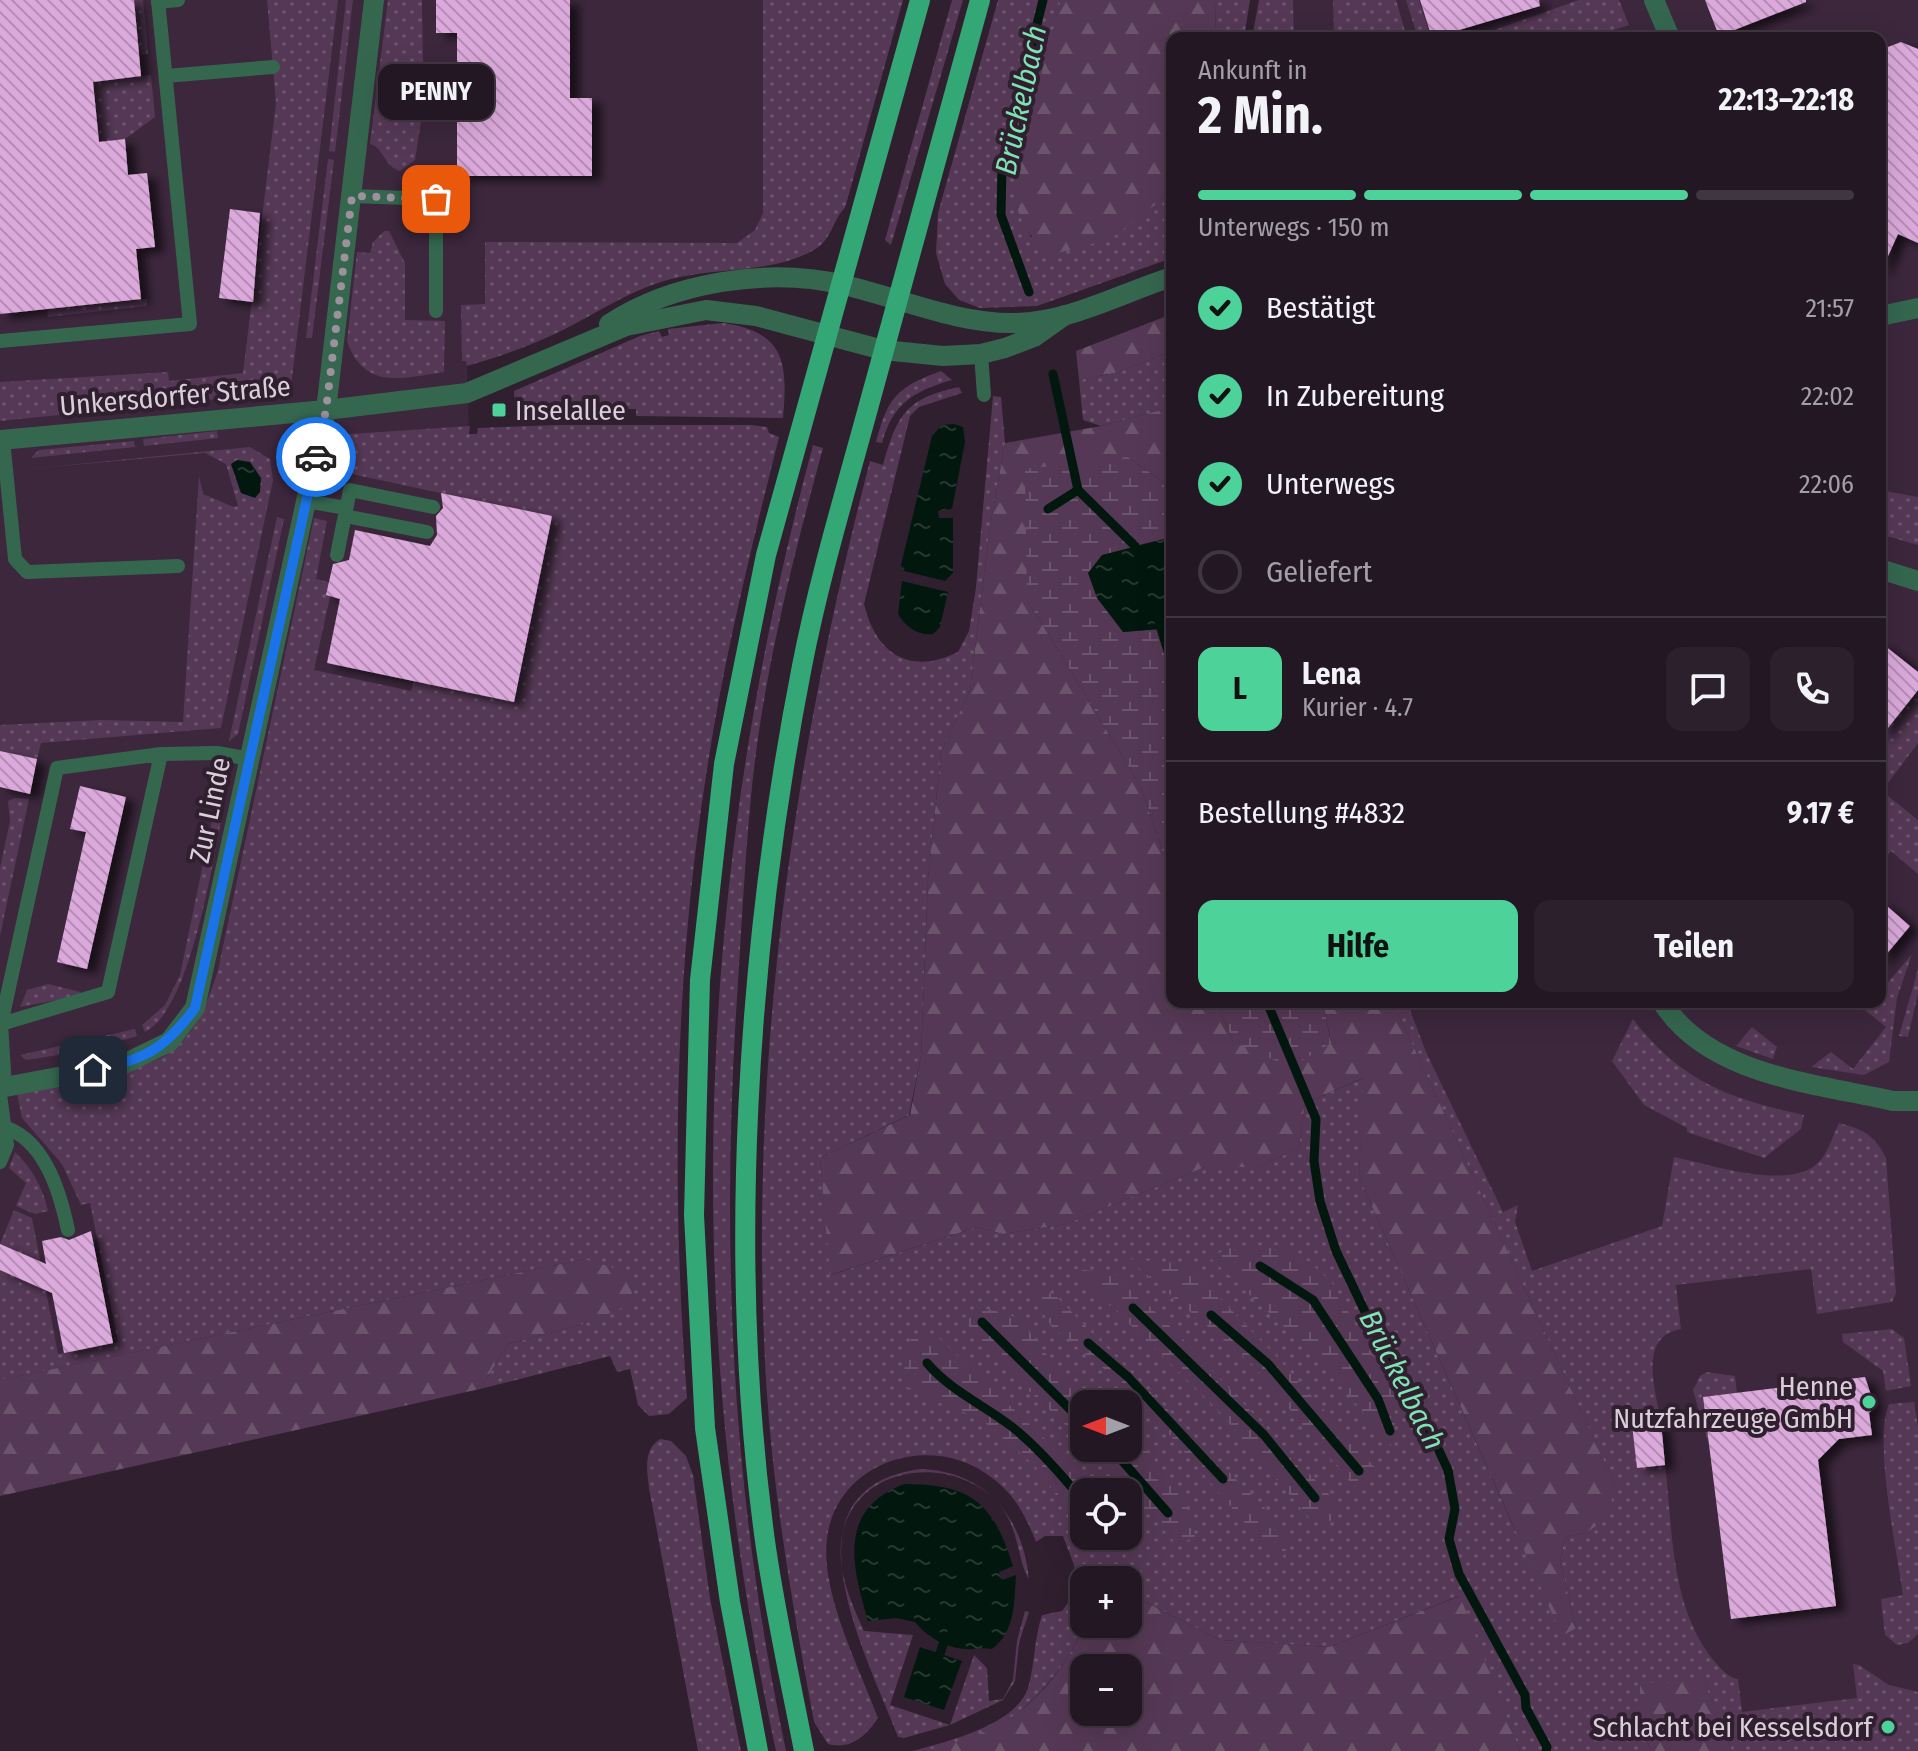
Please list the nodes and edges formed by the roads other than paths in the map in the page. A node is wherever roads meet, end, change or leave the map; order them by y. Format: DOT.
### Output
graph roads {
  1 [pos="178,0"];
  2 [pos="374,0"];
  3 [pos="920,0"];
  4 [pos="980,0"];
  5 [pos="1654,0"];
  6 [pos="158,1"];
  7 [pos="1667,32"];
  8 [pos="273,67"];
  9 [pos="166,76"];
  10 [pos="352,196"];
  11 [pos="1166,279"];
  12 [pos="840,284"];
  13 [pos="897,299"];
  14 [pos="1918,308"];
  15 [pos="436,311"];
  16 [pos="1065,315"];
  17 [pos="1886,315"];
  18 [pos="826,335"];
  19 [pos="0,341"];
  20 [pos="583,342"];
  21 [pos="883,350"];
  22 [pos="981,354"];
  23 [pos="984,395"];
  24 [pos="326,410"];
  25 [pos="2,440"];
  26 [pos="3,486"];
  27 [pos="306,501"];
  28 [pos="433,507"];
  29 [pos="346,512"];
  30 [pos="427,532"];
  31 [pos="337,555"];
  32 [pos="178,566"];
  33 [pos="1886,571"];
  34 [pos="1918,581"];
  35 [pos="161,754"];
  36 [pos="250,759"];
  37 [pos="1667,1008"];
  38 [pos="1,1024"];
  39 [pos="2,1090"];
  40 [pos="1918,1101"];
  41 [pos="2,1126"];
  42 [pos="0,1162"];
  43 [pos="68,1230"];
  44 [pos="758,1751"];
  45 [pos="804,1751"];
  1 -- 6 [label="lane"];
  2 -- 10 [label="street"];
  3 -- 12 [label="main road"];
  4 -- 13 [label="main road"];
  5 -- 7 [label="street"];
  6 -- 9 [label="lane"];
  8 -- 9 [label="lane"];
  9 -- 19 [label="lane"];
  10 -- 15 [label="lane"];
  10 -- 24 [label="street"];
  11 -- 16 [label="street, Unkersdorfer Straße"];
  12 -- 13 [label="street, Unkersdorfer Straße"];
  12 -- 18 [label="main road"];
  12 -- 20 [label="street, Unkersdorfer Straße"];
  13 -- 16 [label="street, Unkersdorfer Straße"];
  13 -- 21 [label="main road"];
  14 -- 17 [label="street"];
  16 -- 22 [label="street, Unkersdorfer Straße"];
  18 -- 20 [label="street, Unkersdorfer Straße"];
  18 -- 21 [label="street, Unkersdorfer Straße"];
  18 -- 44 [label="main road"];
  20 -- 24 [label="street, Unkersdorfer Straße"];
  21 -- 22 [label="street, Unkersdorfer Straße"];
  21 -- 45 [label="main road"];
  22 -- 23 [label="lane"];
  24 -- 25 [label="street, Unkersdorfer Straße"];
  24 -- 27 [label="street, Zur Linde"];
  25 -- 26 [label="lane"];
  26 -- 32 [label="lane"];
  27 -- 29 [label="lane"];
  27 -- 36 [label="street, Zur Linde"];
  28 -- 29 [label="lane"];
  29 -- 30 [label="lane"];
  29 -- 31 [label="lane"];
  33 -- 34 [label="street"];
  35 -- 36 [label="lane"];
  35 -- 38 [label="lane"];
  35 -- 38 [label="lane"];
  36 -- 39 [label="street, Zur Linde"];
  37 -- 40 [label="street"];
  38 -- 39 [label="lane"];
  39 -- 41 [label="lane"];
  41 -- 42 [label="lane"];
  41 -- 43 [label="lane"];
}
